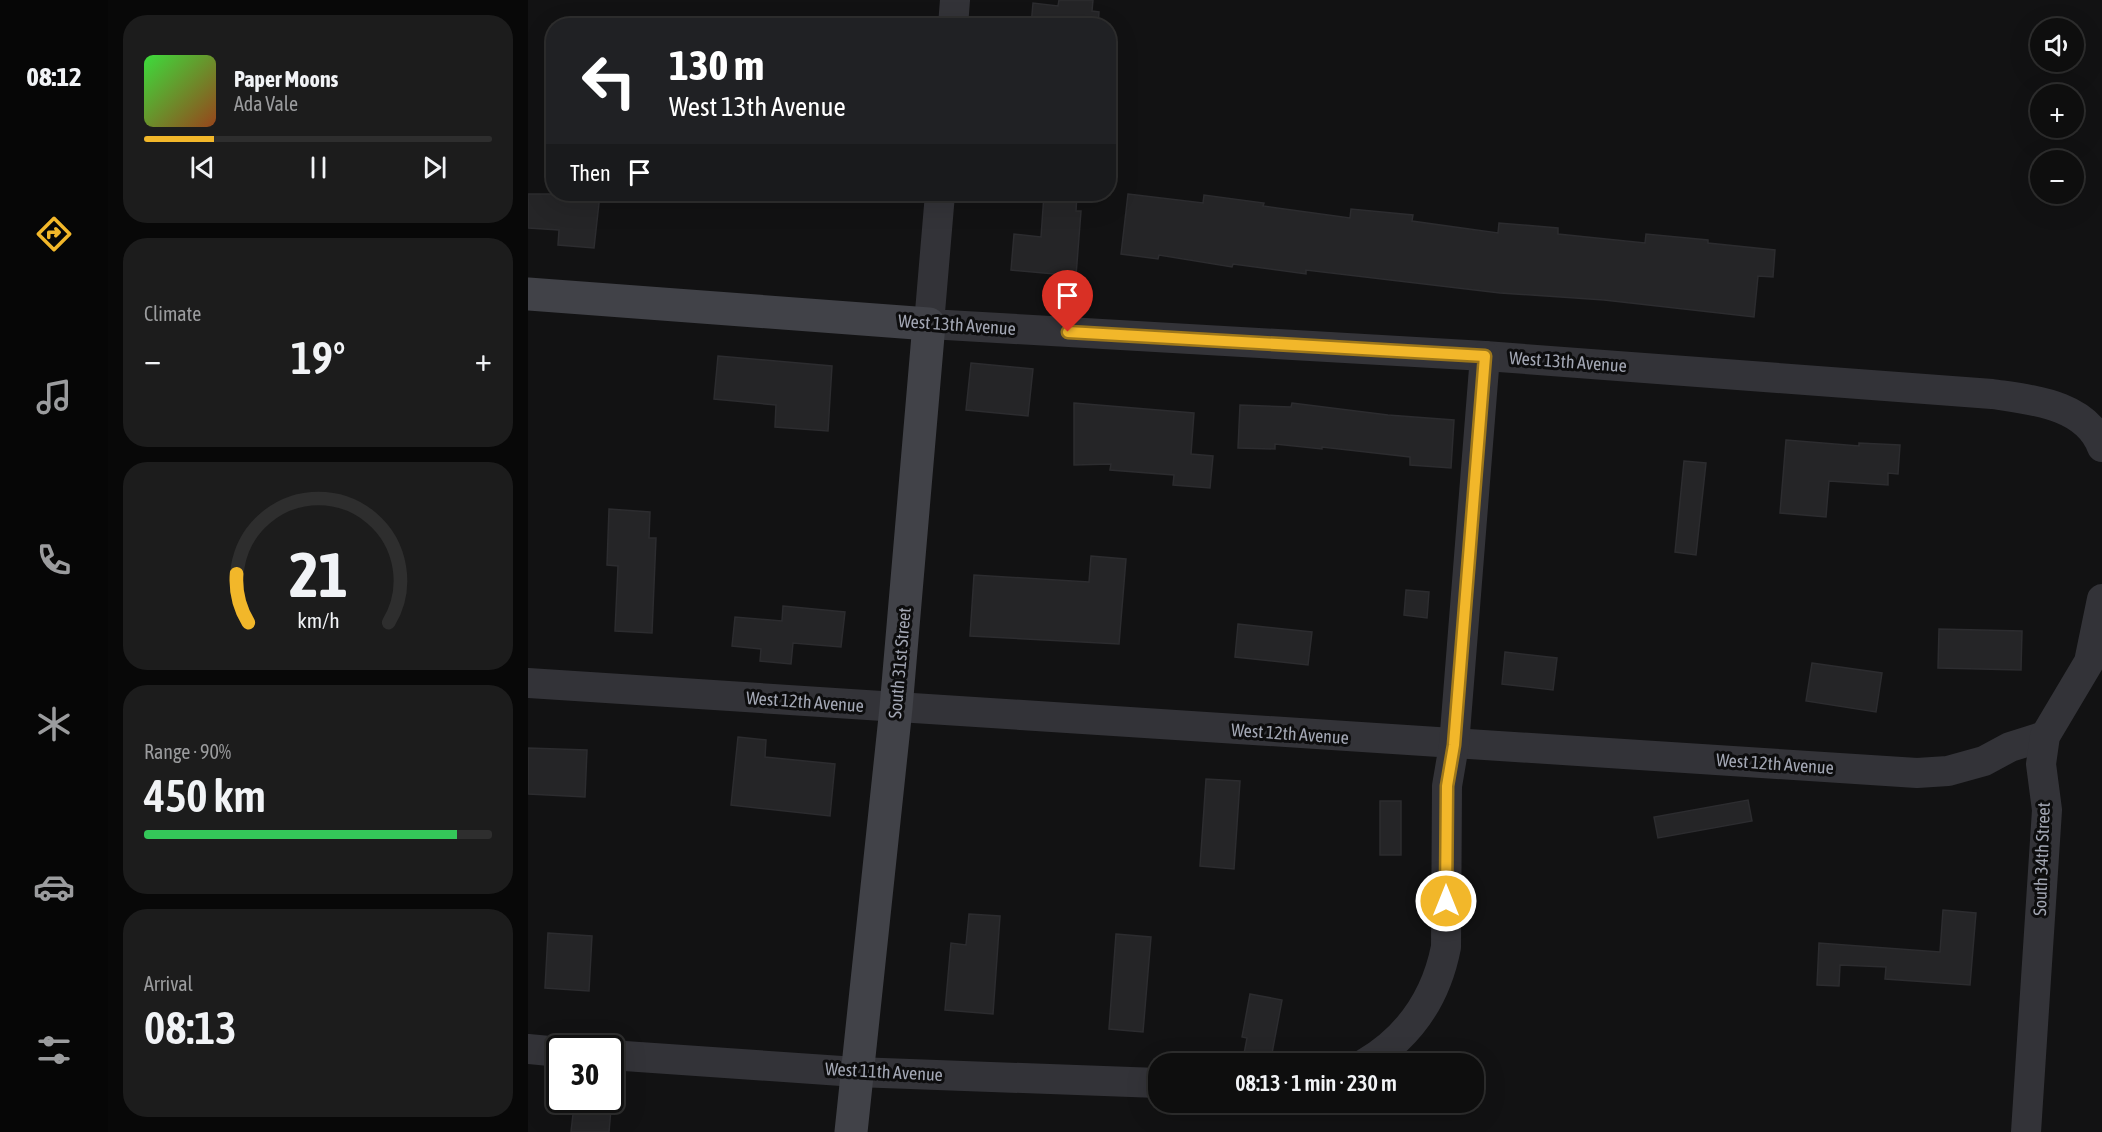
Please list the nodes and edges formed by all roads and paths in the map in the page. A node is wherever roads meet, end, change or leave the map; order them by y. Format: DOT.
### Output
graph roads {
  1 [pos="956,0"];
  2 [pos="954,18"];
  3 [pos="939,201"];
  4 [pos="528,294"];
  5 [pos="929,324"];
  6 [pos="1485,356"];
  7 [pos="2099,439"];
  8 [pos="2102,598"];
  9 [pos="528,683"];
  10 [pos="896,708"];
  11 [pos="2045,736"];
  12 [pos="1454,745"];
  13 [pos="528,1049"];
  14 [pos="546,1051"];
  15 [pos="1382,1053"];
  16 [pos="624,1056"];
  17 [pos="856,1072"];
  18 [pos="1148,1083"];
  19 [pos="851,1132"];
  20 [pos="2026,1132"];
  1 -- 2 [label="street"];
  3 -- 5 [label="street, South 31st Street"];
  4 -- 5 [label="street, West 13th Avenue"];
  5 -- 6 [label="street, West 13th Avenue"];
  5 -- 10 [label="street, South 31st Street"];
  6 -- 7 [label="street, West 13th Avenue"];
  6 -- 12 [label="street"];
  8 -- 11 [label="street, South 34th Street"];
  9 -- 10 [label="street, West 12th Avenue"];
  10 -- 12 [label="street, West 12th Avenue"];
  10 -- 17 [label="street, South 31st Street"];
  11 -- 12 [label="street, West 12th Avenue"];
  11 -- 20 [label="street, South 34th Street"];
  12 -- 15 [label="street"];
  13 -- 14 [label="street"];
  16 -- 17 [label="street, West 11th Avenue"];
  17 -- 18 [label="street, West 11th Avenue"];
  17 -- 19 [label="street, South 31st Street"];
}
